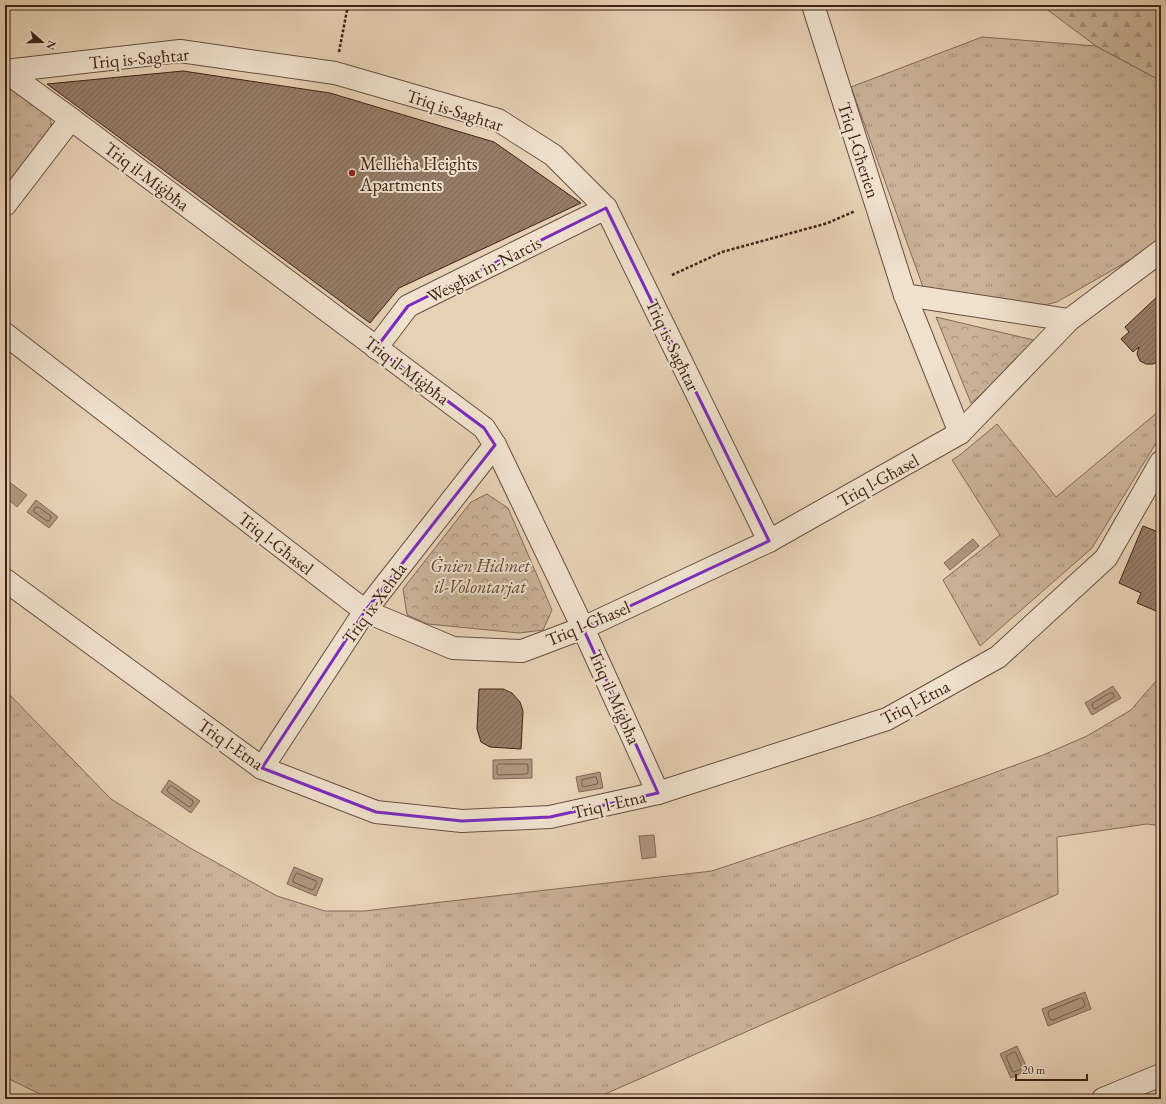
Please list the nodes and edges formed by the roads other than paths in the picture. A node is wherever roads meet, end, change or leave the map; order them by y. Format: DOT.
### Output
graph roads {
  1 [pos="813,5"];
  2 [pos="5,71"];
  3 [pos="71,119"];
  4 [pos="5,205"];
  5 [pos="606,208"];
  6 [pos="1161,251"];
  7 [pos="905,295"];
  8 [pos="1069,320"];
  9 [pos="5,334"];
  10 [pos="376,348"];
  11 [pos="960,433"];
  12 [pos="495,445"];
  13 [pos="1161,462"];
  14 [pos="769,541"];
  15 [pos="5,580"];
  16 [pos="365,611"];
  17 [pos="583,628"];
  18 [pos="262,768"];
  19 [pos="658,793"];
  20 [pos="1161,1075"];
  21 [pos="1103,1099"];
  1 -- 7 [label="street, Triq l-Għerien"];
  2 -- 3 [label="street, Triq il-Miġbħa"];
  2 -- 5 [label="street, Triq is-Sagħtar"];
  3 -- 4 [label="street"];
  3 -- 10 [label="street, Triq il-Miġbħa"];
  5 -- 10 [label="street, Wesgħat in-Narcis"];
  5 -- 14 [label="street, Triq is-Sagħtar"];
  6 -- 8 [label="street, Triq l-Għasel"];
  7 -- 8 [label="street"];
  7 -- 11 [label="street, Triq l-Għerien"];
  8 -- 11 [label="street, Triq l-Għasel"];
  9 -- 16 [label="street, Triq l-Għasel"];
  10 -- 12 [label="street, Triq il-Miġbħa"];
  11 -- 14 [label="street, Triq l-Għasel"];
  12 -- 16 [label="street, Triq ix-Xehda"];
  12 -- 17 [label="street, Triq il-Miġbħa"];
  13 -- 19 [label="street, Triq l-Etna"];
  14 -- 17 [label="street, Triq l-Għasel"];
  15 -- 18 [label="street, Triq l-Etna"];
  16 -- 17 [label="street, Triq l-Għasel"];
  16 -- 18 [label="street, Triq ix-Xehda"];
  17 -- 19 [label="street, Triq il-Miġbħa"];
  18 -- 19 [label="street, Triq l-Etna"];
  20 -- 21 [label="street"];
}
